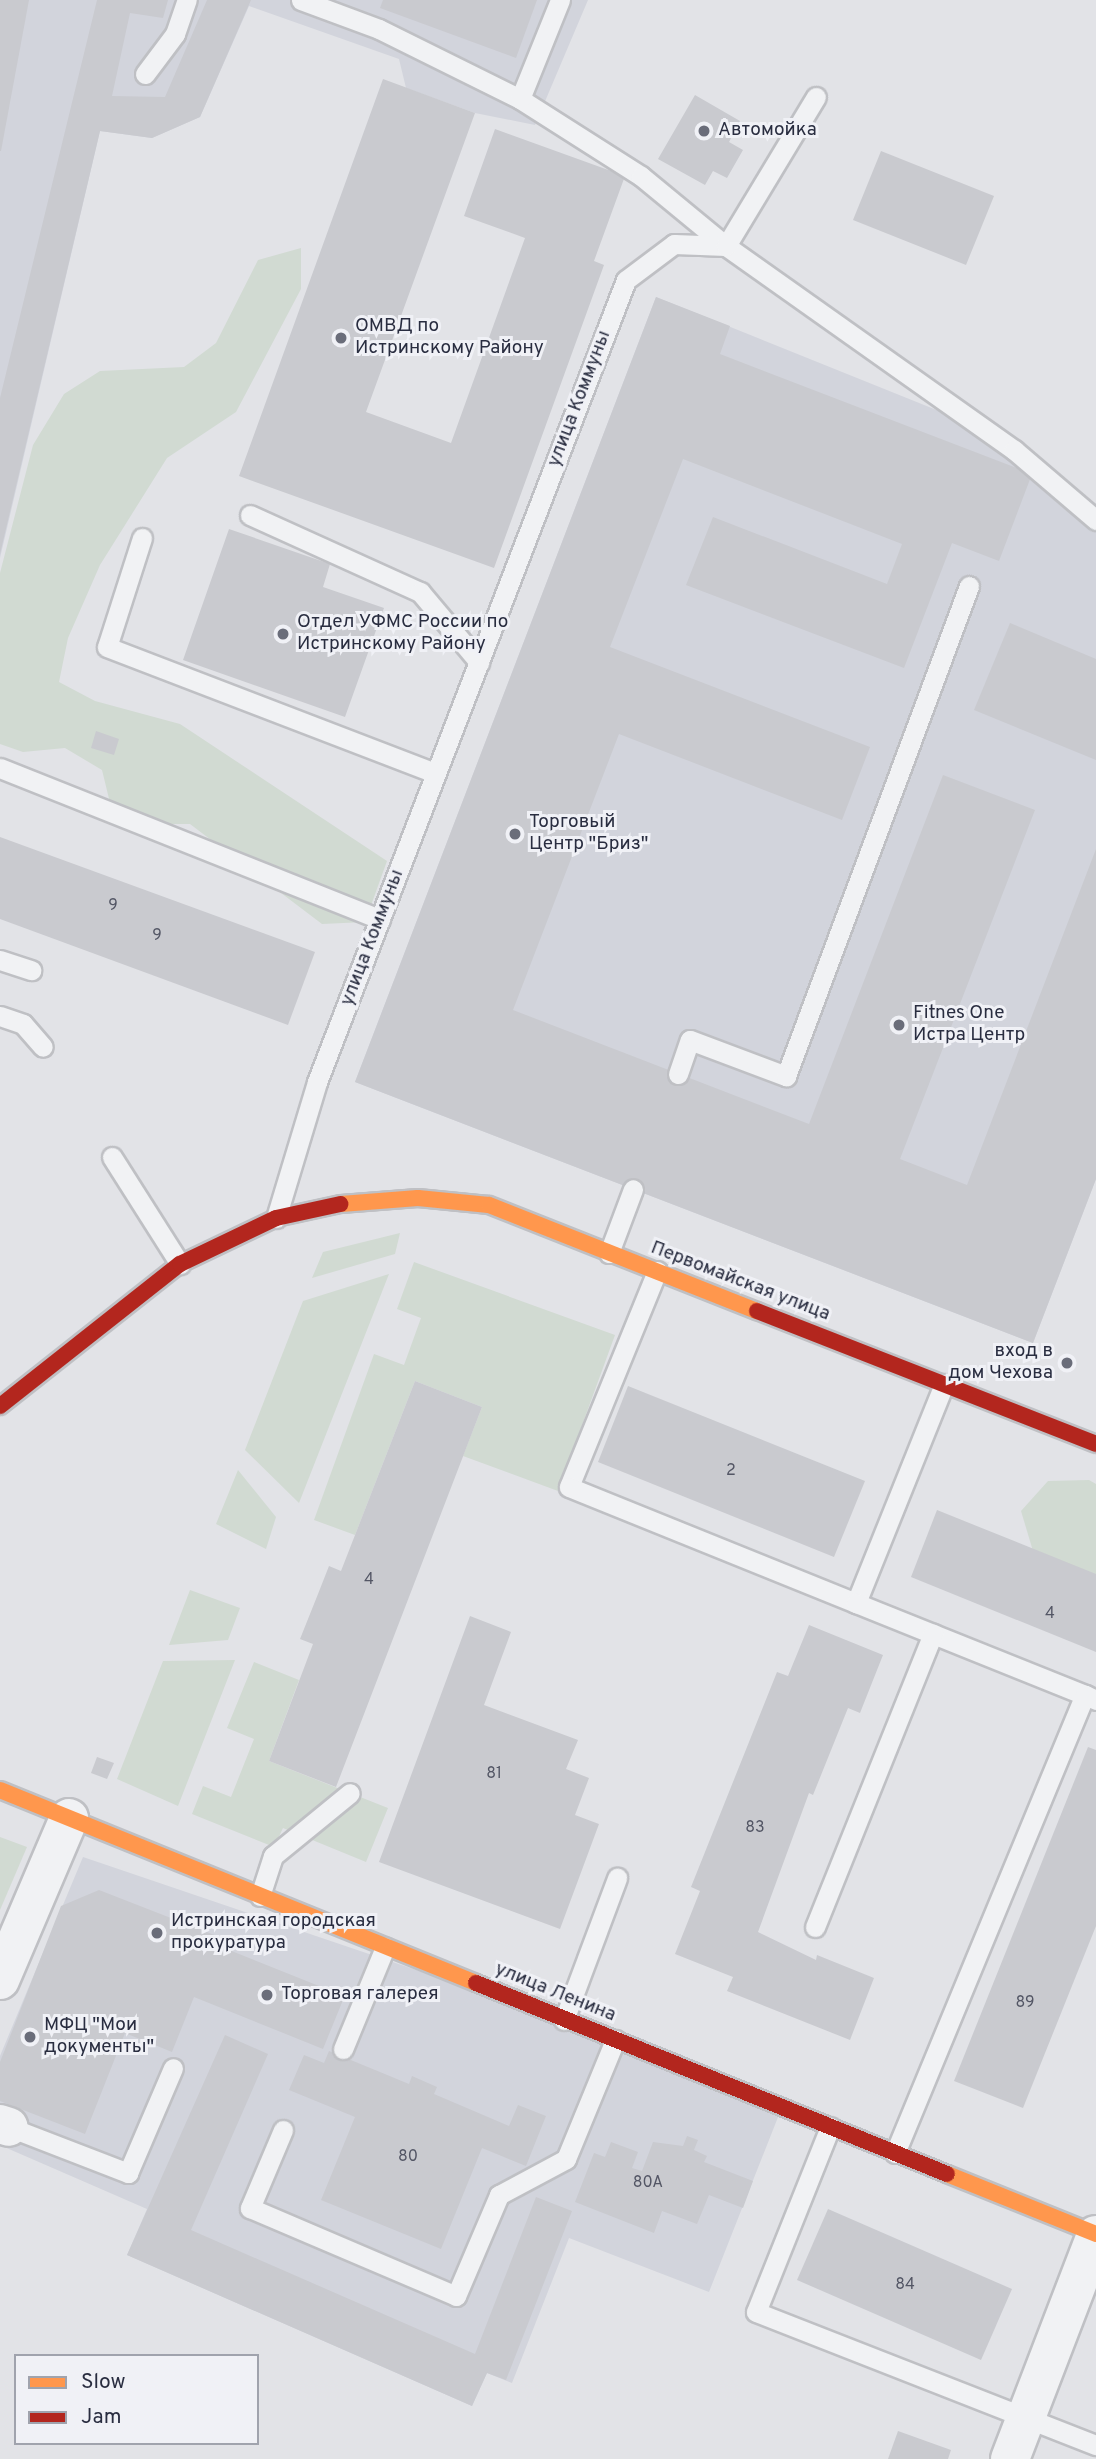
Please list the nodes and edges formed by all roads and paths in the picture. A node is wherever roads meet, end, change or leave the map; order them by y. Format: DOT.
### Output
graph roads {
  1 [pos="187,0"];
  2 [pos="301,0"];
  3 [pos="560,0"];
  4 [pos="145,74"];
  5 [pos="816,97"];
  6 [pos="520,99"];
  7 [pos="726,246"];
  8 [pos="250,515"];
  9 [pos="1096,520"];
  10 [pos="142,538"];
  11 [pos="969,586"];
  12 [pos="479,662"];
  13 [pos="0,768"];
  14 [pos="436,773"];
  15 [pos="380,919"];
  16 [pos="0,960"];
  17 [pos="32,970"];
  18 [pos="0,1016"];
  19 [pos="43,1047"];
  20 [pos="678,1074"];
  21 [pos="112,1157"];
  22 [pos="633,1189"];
  23 [pos="276,1218"];
  24 [pos="609,1253"];
  25 [pos="180,1264"];
  26 [pos="657,1271"];
  27 [pos="944,1384"];
  28 [pos="0,1406"];
  29 [pos="1096,1444"];
  30 [pos="856,1603"];
  31 [pos="933,1634"];
  32 [pos="1090,1698"];
  33 [pos="0,1790"];
  34 [pos="350,1793"];
  35 [pos="69,1818"];
  36 [pos="617,1878"];
  37 [pos="260,1896"];
  38 [pos="815,1927"];
  39 [pos="385,1947"];
  40 [pos="0,1980"];
  41 [pos="564,2020"];
  42 [pos="615,2040"];
  43 [pos="343,2049"];
  44 [pos="173,2068"];
  45 [pos="4,2125"];
  46 [pos="830,2127"];
  47 [pos="283,2130"];
  48 [pos="895,2154"];
  49 [pos="1096,2234"];
  50 [pos="1027,2417"];
  51 [pos="1096,2445"];
  52 [pos="1010,2459"];
  1 -- 4 [label="lane"];
  2 -- 6 [label="lane"];
  3 -- 6 [label="lane"];
  5 -- 7 [label="lane"];
  6 -- 7 [label="lane"];
  7 -- 9 [label="lane"];
  7 -- 12 [label="lane, улица Коммуны"];
  8 -- 12 [label="lane"];
  10 -- 14 [label="lane"];
  11 -- 20 [label="lane"];
  12 -- 14 [label="lane, улица Коммуны"];
  13 -- 15 [label="lane"];
  14 -- 15 [label="lane, улица Коммуны"];
  15 -- 23 [label="lane, улица Коммуны"];
  16 -- 17 [label="lane"];
  18 -- 19 [label="lane"];
  21 -- 25 [label="lane"];
  22 -- 24 [label="lane"];
  23 -- 24 [label="main road, Первомайская улица"];
  23 -- 25 [label="main road, Первомайская улица"];
  24 -- 26 [label="main road, Первомайская улица"];
  25 -- 28 [label="main road, Первомайская улица"];
  26 -- 27 [label="main road, Первомайская улица"];
  26 -- 30 [label="lane"];
  27 -- 29 [label="main road, Первомайская улица"];
  27 -- 30 [label="lane"];
  30 -- 31 [label="lane"];
  31 -- 32 [label="lane"];
  31 -- 38 [label="lane"];
  32 -- 48 [label="lane"];
  33 -- 35 [label="main road, улица Ленина"];
  34 -- 37 [label="lane"];
  35 -- 37 [label="main road, улица Ленина"];
  35 -- 40 [label="street"];
  36 -- 41 [label="lane"];
  37 -- 39 [label="main road, улица Ленина"];
  39 -- 41 [label="main road, улица Ленина"];
  39 -- 43 [label="lane"];
  41 -- 42 [label="main road, улица Ленина"];
  42 -- 46 [label="main road, улица Ленина"];
  42 -- 47 [label="lane"];
  44 -- 45 [label="lane"];
  46 -- 48 [label="main road, улица Ленина"];
  46 -- 50 [label="lane"];
  48 -- 49 [label="main road, улица Ленина"];
  49 -- 50 [label="street"];
  50 -- 51 [label="lane"];
  50 -- 52 [label="street"];
}
